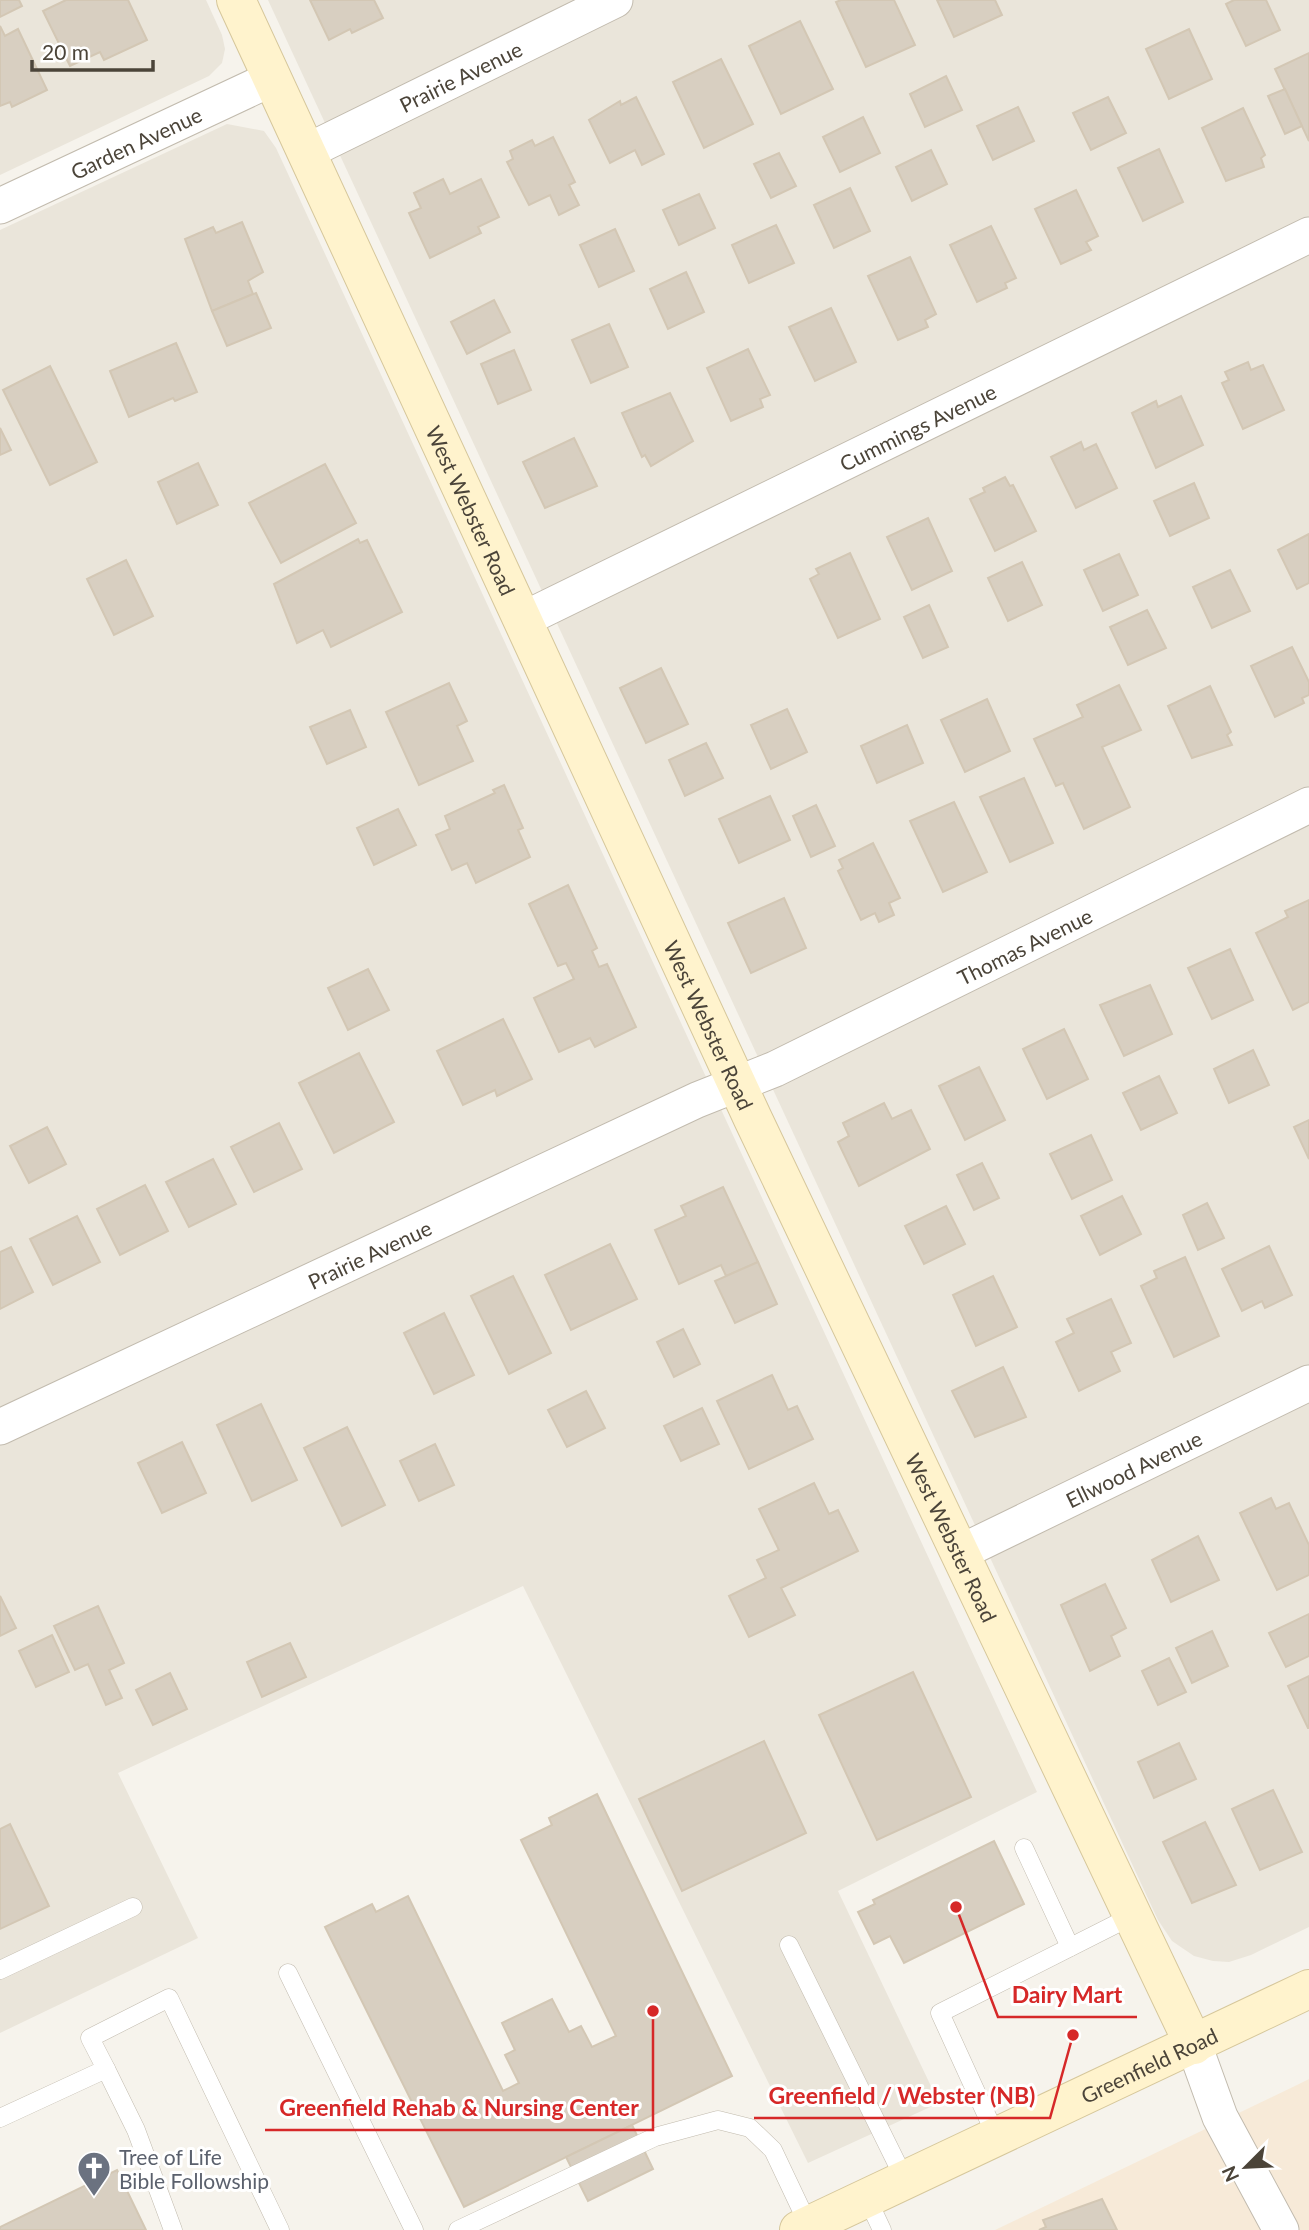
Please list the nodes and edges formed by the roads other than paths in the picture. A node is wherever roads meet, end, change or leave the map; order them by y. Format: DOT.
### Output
graph roads {
  1 [pos="236,0"];
  2 [pos="615,0"];
  3 [pos="273,78"];
  4 [pos="306,152"];
  5 [pos="0,206"];
  6 [pos="1309,235"];
  7 [pos="524,619"];
  8 [pos="1309,805"];
  9 [pos="738,1083"];
  10 [pos="1309,1383"];
  11 [pos="0,1427"];
  12 [pos="959,1553"];
  13 [pos="1024,1848"];
  14 [pos="133,1907"];
  15 [pos="1134,1915"];
  16 [pos="789,1945"];
  17 [pos="1070,1947"];
  18 [pos="0,1970"];
  19 [pos="288,1973"];
  20 [pos="1309,1989"];
  21 [pos="1194,2045"];
  22 [pos="106,2069"];
  23 [pos="0,2118"];
  24 [pos="997,2138"];
  25 [pos="905,2180"];
  26 [pos="874,2214"];
  27 [pos="804,2228"];
  28 [pos="1279,2229"];
  29 [pos="173,2230"];
  30 [pos="280,2230"];
  31 [pos="414,2230"];
  32 [pos="458,2230"];
  1 -- 3 [label="street, West Webster Road"];
  2 -- 4 [label="street, Prairie Avenue"];
  3 -- 4 [label="street, West Webster Road"];
  3 -- 5 [label="street, Garden Avenue"];
  4 -- 7 [label="street, West Webster Road"];
  6 -- 7 [label="street, Cummings Avenue"];
  7 -- 9 [label="street, West Webster Road"];
  8 -- 9 [label="street, Thomas Avenue"];
  9 -- 11 [label="street, Prairie Avenue"];
  9 -- 12 [label="street, West Webster Road"];
  10 -- 12 [label="street, Ellwood Avenue"];
  12 -- 15 [label="street, West Webster Road"];
  13 -- 17 [label="lane"];
  14 -- 18 [label="lane"];
  15 -- 17 [label="lane"];
  15 -- 21 [label="street, West Webster Road"];
  16 -- 25 [label="lane"];
  17 -- 24 [label="lane"];
  19 -- 31 [label="lane"];
  20 -- 21 [label="street, Greenfield Road"];
  21 -- 24 [label="street, Greenfield Road"];
  21 -- 28 [label="street"];
  22 -- 23 [label="lane"];
  22 -- 29 [label="lane"];
  22 -- 30 [label="lane"];
  24 -- 25 [label="street, Greenfield Road"];
  25 -- 26 [label="street, Greenfield Road"];
  26 -- 27 [label="street, Greenfield Road"];
  27 -- 32 [label="lane"];
}
